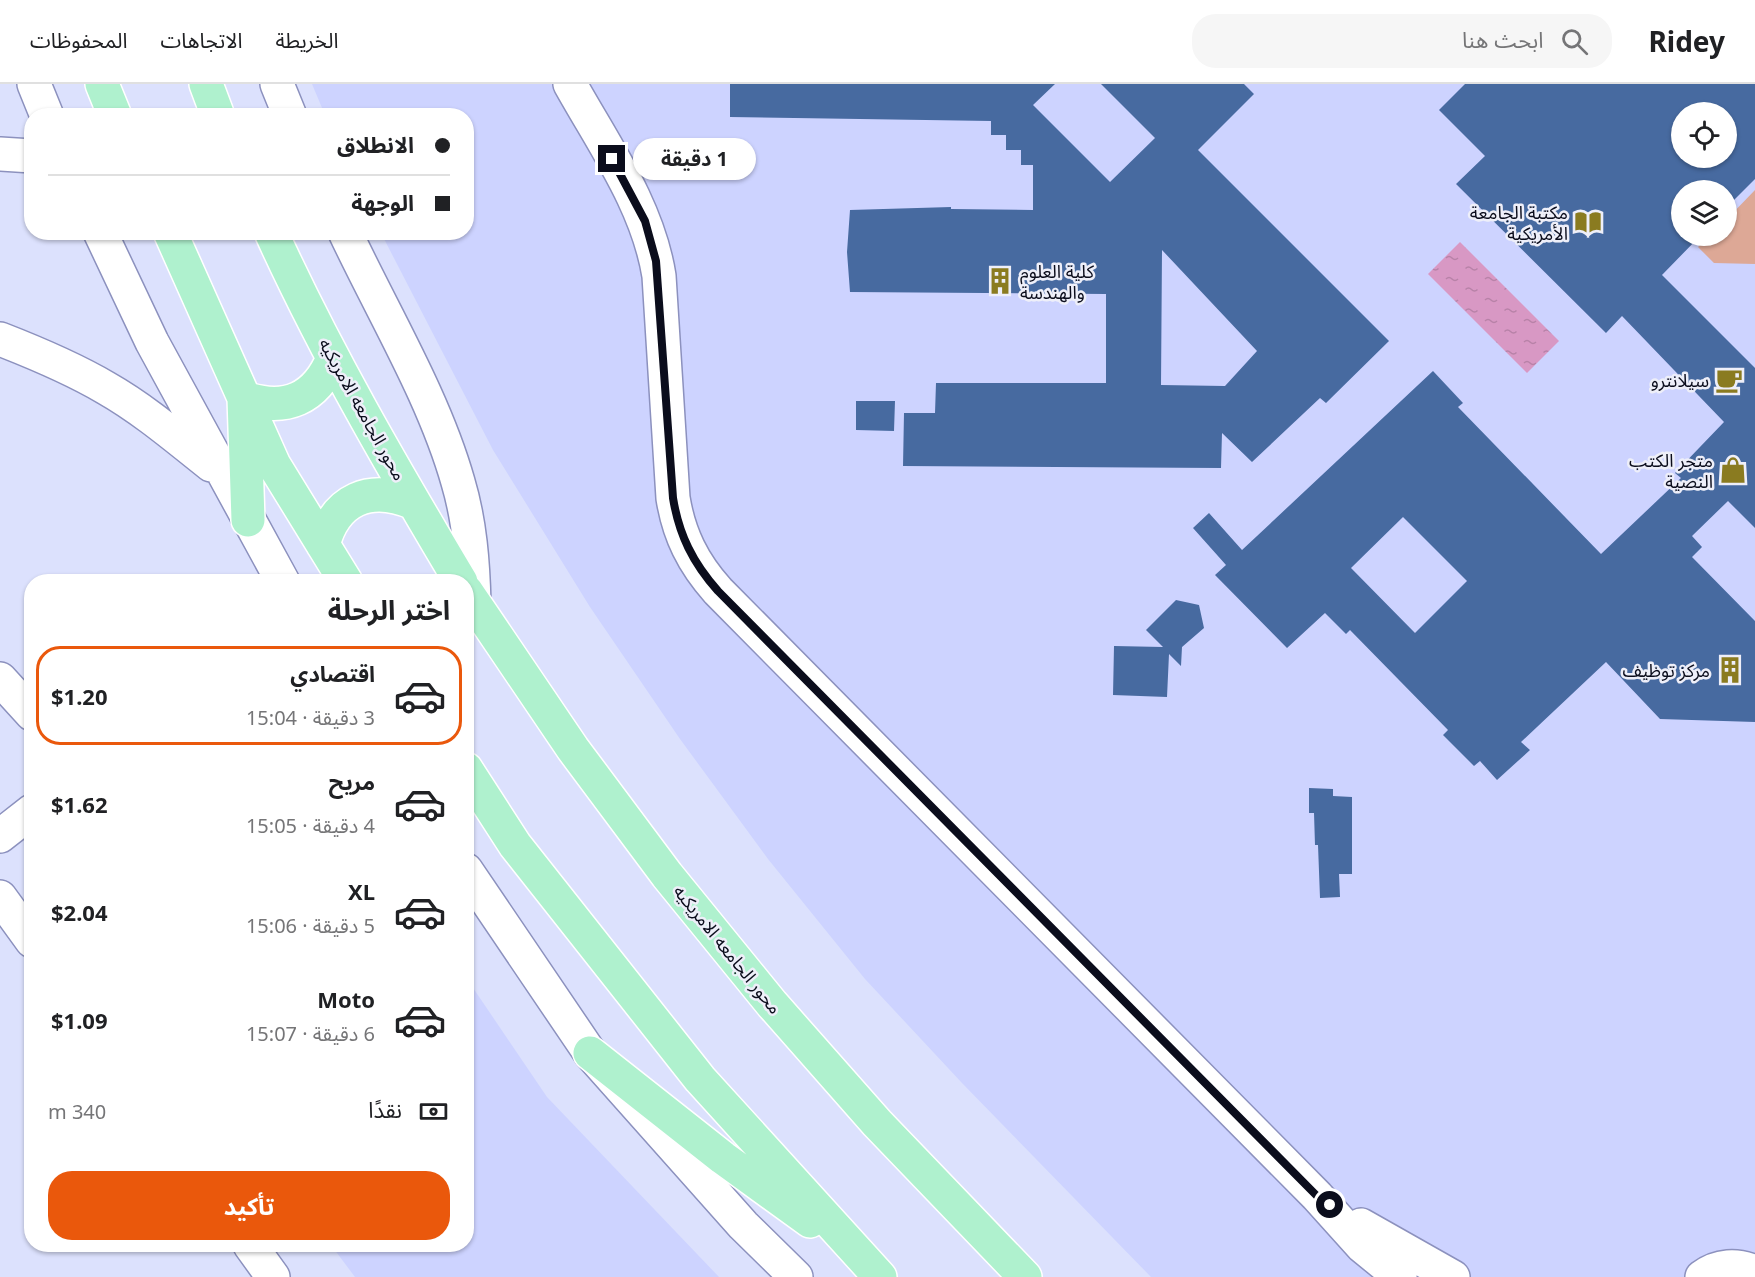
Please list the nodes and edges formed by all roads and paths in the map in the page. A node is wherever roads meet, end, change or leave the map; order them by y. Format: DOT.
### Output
graph roads {
  1 [pos="34,84"];
  2 [pos="102,84"];
  3 [pos="206,84"];
  4 [pos="277,84"];
  5 [pos="570,84"];
  6 [pos="44,108"];
  7 [pos="112,108"];
  8 [pos="216,108"];
  9 [pos="287,108"];
  10 [pos="0,154"];
  11 [pos="24,156"];
  12 [pos="104,240"];
  13 [pos="174,240"];
  14 [pos="276,240"];
  15 [pos="349,240"];
  16 [pos="0,339"];
  17 [pos="333,358"];
  18 [pos="244,398"];
  19 [pos="223,475"];
  20 [pos="414,503"];
  21 [pos="248,520"];
  22 [pos="323,545"];
  23 [pos="278,574"];
  24 [pos="341,574"];
  25 [pos="456,574"];
  26 [pos="471,574"];
  27 [pos="474,603"];
  28 [pos="0,679"];
  29 [pos="24,705"];
  30 [pos="474,781"];
  31 [pos="24,817"];
  32 [pos="0,836"];
  33 [pos="474,882"];
  34 [pos="0,897"];
  35 [pos="24,930"];
  36 [pos="590,1053"];
  37 [pos="1317,1196"];
  38 [pos="255,1252"];
  39 [pos="870,1267"];
  40 [pos="1755,1272"];
  41 [pos="273,1277"];
  42 [pos="796,1277"];
  43 [pos="895,1277"];
  44 [pos="1025,1277"];
  45 [pos="1400,1277"];
  46 [pos="1453,1277"];
  47 [pos="1702,1277"];
  1 -- 6 [label="street"];
  2 -- 7 [label="main road"];
  3 -- 8 [label="main road"];
  4 -- 9 [label="street"];
  5 -- 37 [label="street"];
  10 -- 11 [label="street"];
  12 -- 19 [label="street"];
  13 -- 18 [label="main road"];
  14 -- 17 [label="main road, محور الجامعه الامريكيه"];
  15 -- 26 [label="street"];
  16 -- 19 [label="street"];
  17 -- 18 [label="main road"];
  17 -- 20 [label="main road, محور الجامعه الامريكيه"];
  18 -- 21 [label="main road"];
  18 -- 22 [label="main road"];
  19 -- 21 [label="street"];
  20 -- 22 [label="main road"];
  20 -- 25 [label="main road, محور الجامعه الامريكيه"];
  21 -- 23 [label="street"];
  22 -- 24 [label="main road"];
  27 -- 44 [label="main road, محور الجامعه الامريكيه"];
  28 -- 29 [label="street"];
  30 -- 39 [label="main road"];
  31 -- 32 [label="street"];
  33 -- 36 [label="street"];
  34 -- 35 [label="street"];
  36 -- 39 [label="main road"];
  36 -- 42 [label="street"];
  37 -- 45 [label="street"];
  37 -- 46 [label="street"];
  38 -- 41 [label="street"];
  39 -- 43 [label="main road"];
  40 -- 47 [label="street"];
}
